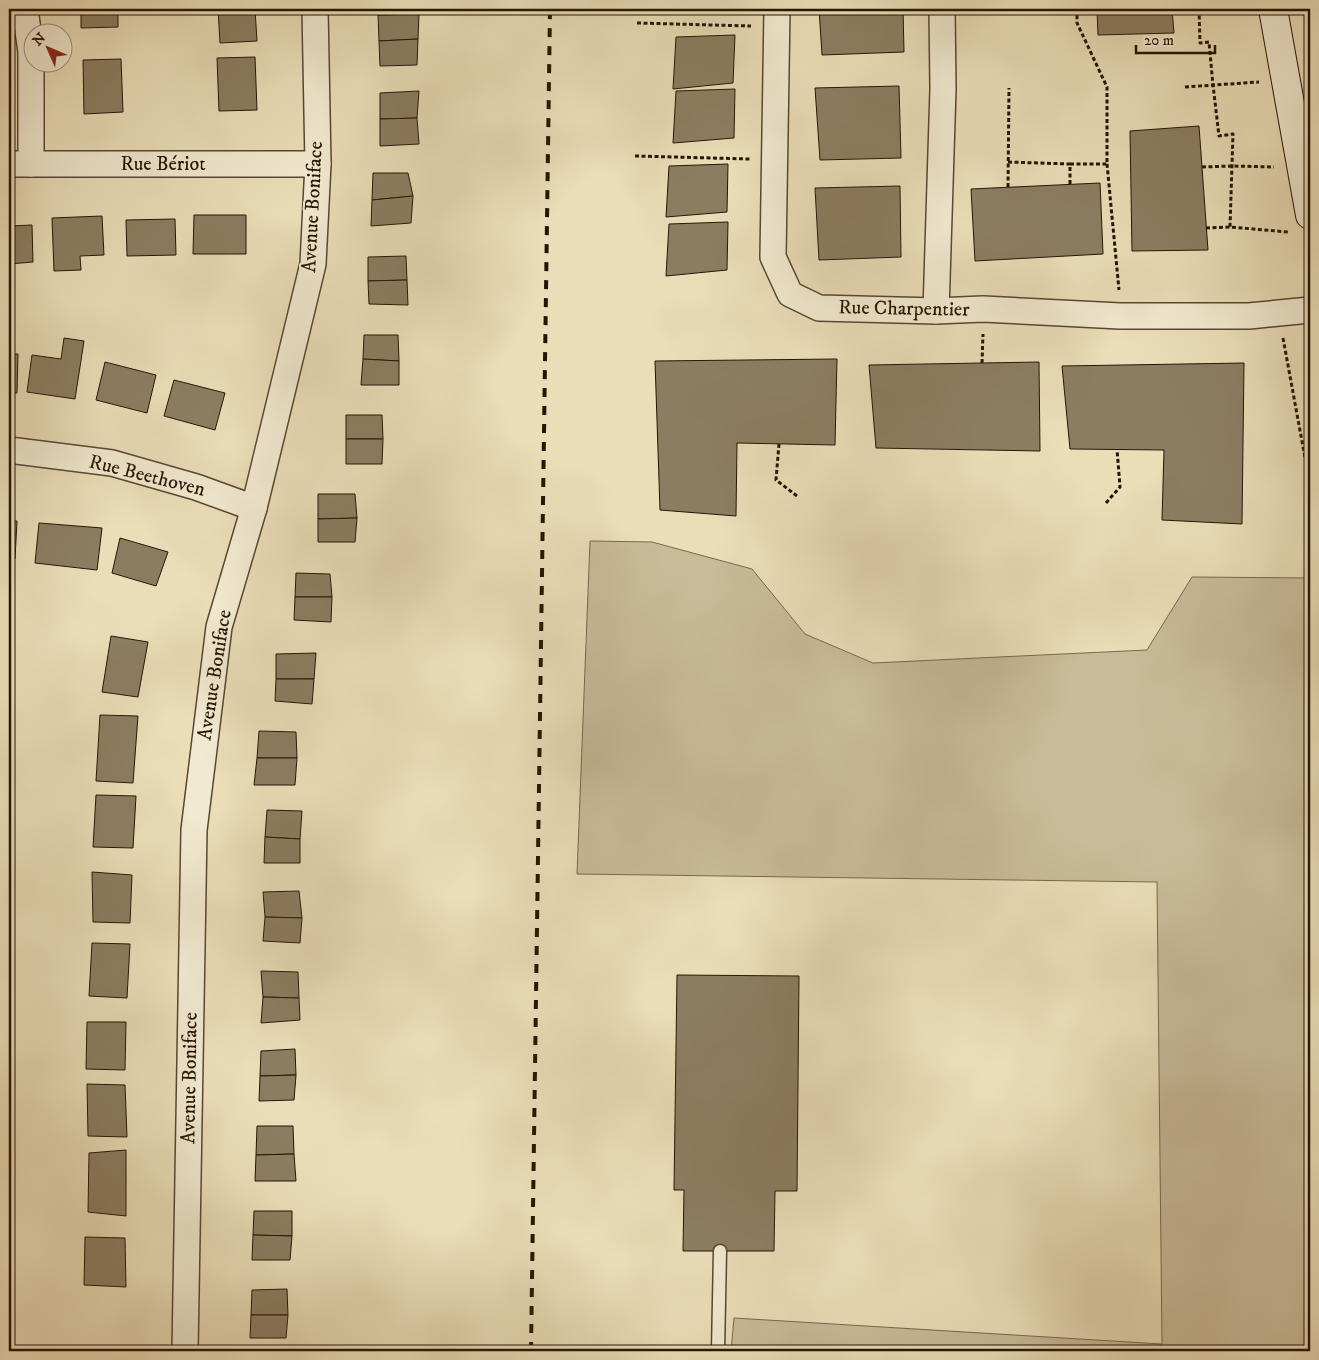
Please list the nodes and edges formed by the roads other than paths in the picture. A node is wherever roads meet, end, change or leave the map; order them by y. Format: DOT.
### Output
graph roads {
  1 [pos="25,9"];
  2 [pos="315,9"];
  3 [pos="942,9"];
  4 [pos="1274,9"];
  5 [pos="777,18"];
  6 [pos="20,164"];
  7 [pos="318,164"];
  8 [pos="1301,224"];
  9 [pos="1310,310"];
  10 [pos="936,311"];
  11 [pos="9,450"];
  12 [pos="254,508"];
  13 [pos="720,1251"];
  14 [pos="185,1351"];
  15 [pos="718,1351"];
  1 -- 6 [label="street"];
  2 -- 7 [label="street, Avenue Boniface"];
  3 -- 10 [label="street"];
  4 -- 8 [label="street"];
  5 -- 10 [label="street, Rue Charpentier"];
  6 -- 7 [label="street, Rue Bériot"];
  7 -- 12 [label="street, Avenue Boniface"];
  9 -- 10 [label="street, Rue Charpentier"];
  11 -- 12 [label="street, Rue Beethoven"];
  12 -- 14 [label="street, Avenue Boniface"];
  13 -- 15 [label="lane"];
}
